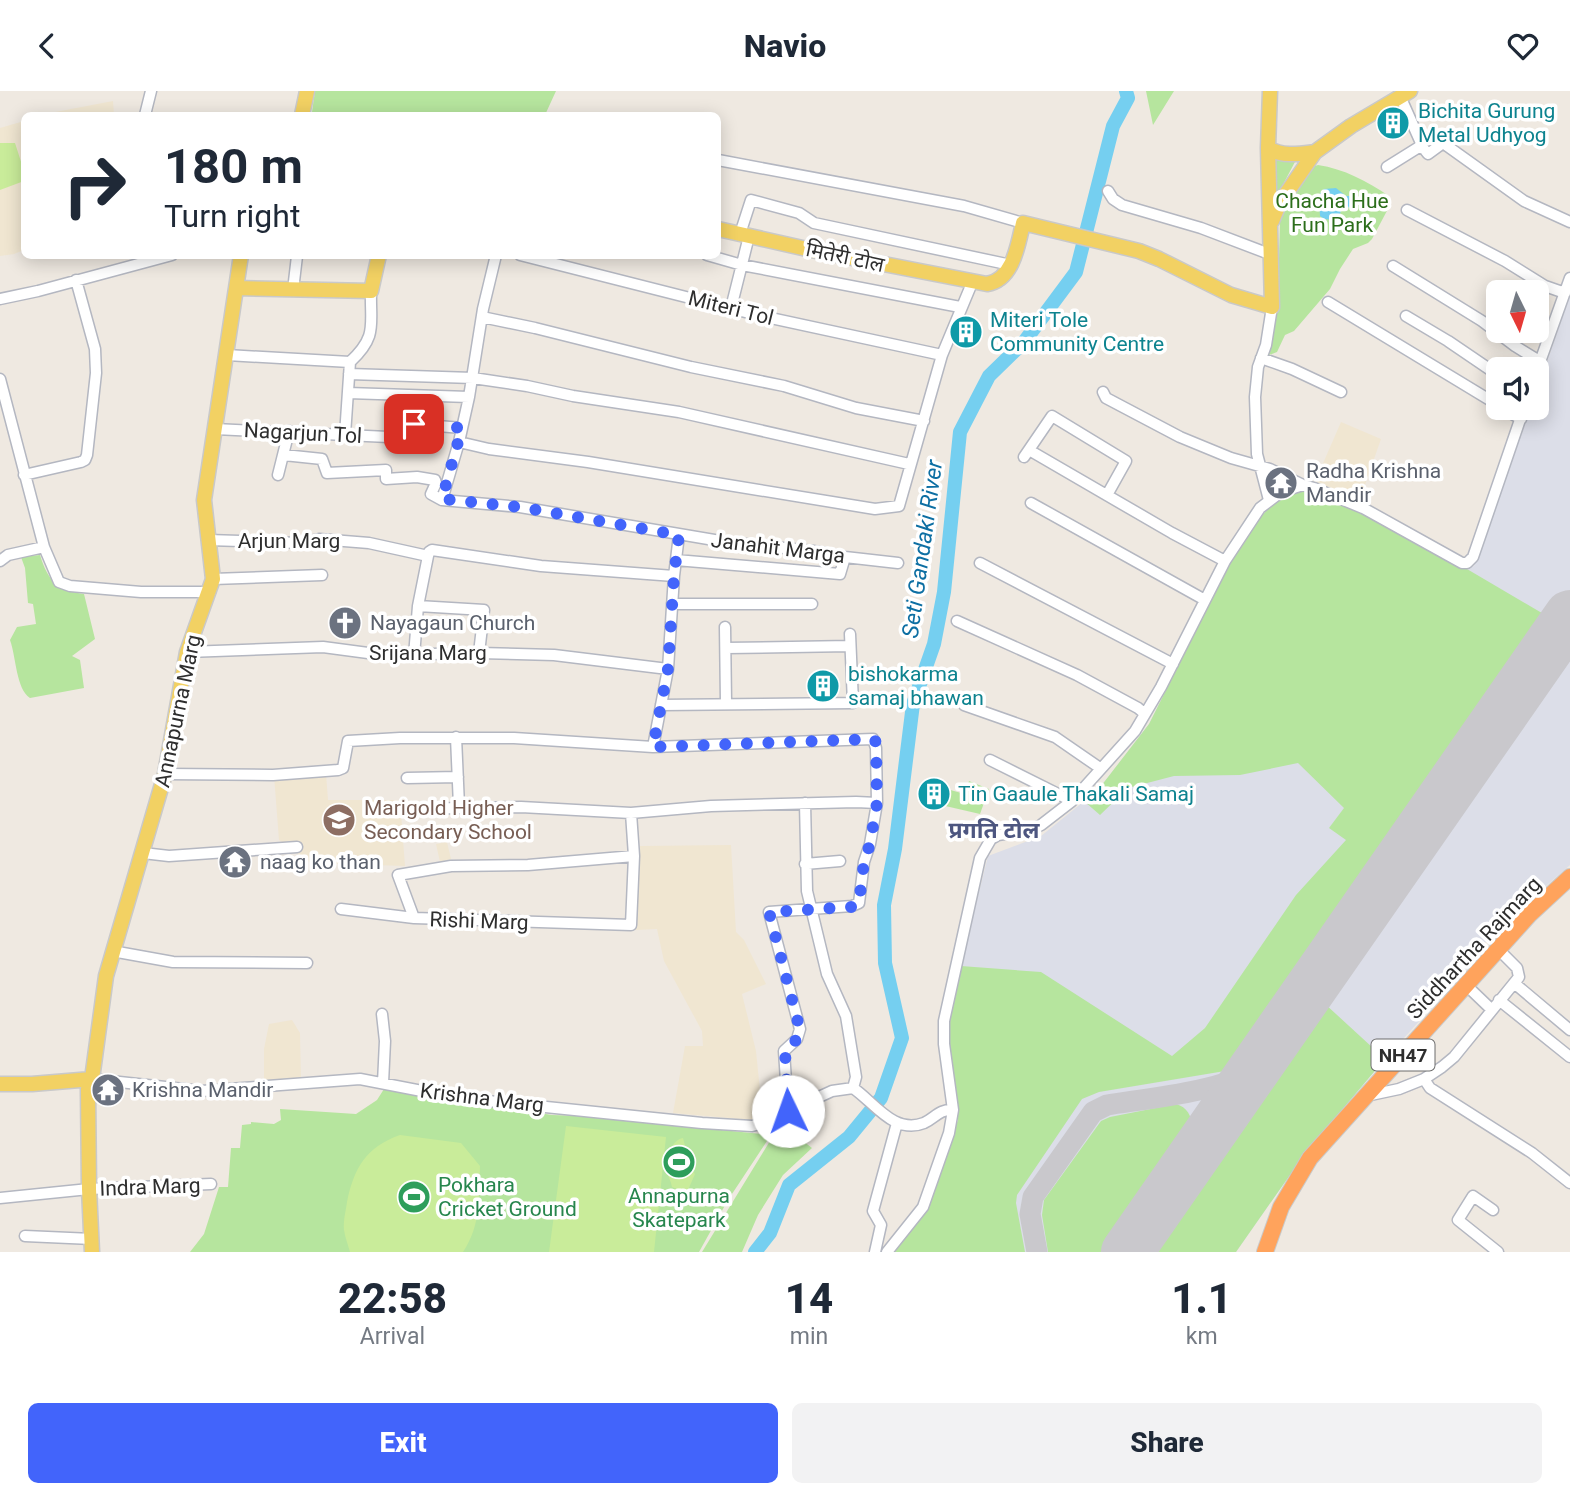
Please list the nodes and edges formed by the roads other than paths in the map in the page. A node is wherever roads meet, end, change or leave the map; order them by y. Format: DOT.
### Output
graph roads {
  1 [pos="151,91"];
  2 [pos="307,91"];
  3 [pos="1270,91"];
  4 [pos="1405,93"];
  5 [pos="146,112"];
  6 [pos="303,112"];
  7 [pos="1419,147"];
  8 [pos="1268,148"];
  9 [pos="1315,152"];
  10 [pos="721,161"];
  11 [pos="1387,167"];
  12 [pos="1108,191"];
  13 [pos="1407,210"];
  14 [pos="1570,222"];
  15 [pos="1023,223"];
  16 [pos="1272,223"];
  17 [pos="721,230"];
  18 [pos="745,235"];
  19 [pos="1272,255"];
  20 [pos="159,259"];
  21 [pos="240,259"];
  22 [pos="297,259"];
  23 [pos="378,259"];
  24 [pos="495,259"];
  25 [pos="536,259"];
  26 [pos="721,259"];
  27 [pos="742,265"];
  28 [pos="1011,265"];
  29 [pos="1393,266"];
  30 [pos="1570,278"];
  31 [pos="76,280"];
  32 [pos="972,283"];
  33 [pos="236,288"];
  34 [pos="293,290"];
  35 [pos="371,291"];
  36 [pos="1565,293"];
  37 [pos="0,299"];
  38 [pos="1328,302"];
  39 [pos="960,307"];
  40 [pos="1272,307"];
  41 [pos="731,308"];
  42 [pos="1406,316"];
  43 [pos="482,317"];
  44 [pos="227,355"];
  45 [pos="942,355"];
  46 [pos="1528,357"];
  47 [pos="1543,357"];
  48 [pos="1261,358"];
  49 [pos="1486,367"];
  50 [pos="350,368"];
  51 [pos="473,378"];
  52 [pos="0,380"];
  53 [pos="1103,392"];
  54 [pos="1341,392"];
  55 [pos="348,393"];
  56 [pos="469,397"];
  57 [pos="1486,398"];
  58 [pos="1521,420"];
  59 [pos="924,421"];
  60 [pos="462,428"];
  61 [pos="215,429"];
  62 [pos="289,431"];
  63 [pos="345,435"];
  64 [pos="459,442"];
  65 [pos="284,455"];
  66 [pos="909,464"];
  67 [pos="1260,466"];
  68 [pos="24,475"];
  69 [pos="278,475"];
  70 [pos="1303,485"];
  71 [pos="1107,495"];
  72 [pos="442,499"];
  73 [pos="1269,500"];
  74 [pos="1031,503"];
  75 [pos="679,535"];
  76 [pos="208,540"];
  77 [pos="44,547"];
  78 [pos="428,557"];
  79 [pos="845,557"];
  80 [pos="676,559"];
  81 [pos="0,561"];
  82 [pos="1225,561"];
  83 [pos="898,563"];
  84 [pos="980,563"];
  85 [pos="322,575"];
  86 [pos="674,576"];
  87 [pos="211,585"];
  88 [pos="1205,600"];
  89 [pos="672,604"];
  90 [pos="812,604"];
  91 [pos="418,606"];
  92 [pos="957,621"];
  93 [pos="725,627"];
  94 [pos="849,634"];
  95 [pos="850,646"];
  96 [pos="726,648"];
  97 [pos="187,652"];
  98 [pos="479,653"];
  99 [pos="414,656"];
  100 [pos="1173,664"];
  101 [pos="668,669"];
  102 [pos="726,703"];
  103 [pos="661,705"];
  104 [pos="964,705"];
  105 [pos="1145,714"];
  106 [pos="456,737"];
  107 [pos="653,747"];
  108 [pos="990,760"];
  109 [pos="1100,768"];
  110 [pos="165,775"];
  111 [pos="458,777"];
  112 [pos="407,778"];
  113 [pos="1072,801"];
  114 [pos="805,803"];
  115 [pos="877,803"];
  116 [pos="459,806"];
  117 [pos="404,809"];
  118 [pos="631,813"];
  119 [pos="297,848"];
  120 [pos="143,853"];
  121 [pos="634,856"];
  122 [pos="840,861"];
  123 [pos="805,864"];
  124 [pos="1570,877"];
  125 [pos="811,908"];
  126 [pos="341,909"];
  127 [pos="414,918"];
  128 [pos="1498,949"];
  129 [pos="112,951"];
  130 [pos="307,963"];
  131 [pos="1514,983"];
  132 [pos="1467,986"];
  133 [pos="1499,1000"];
  134 [pos="1492,1010"];
  135 [pos="382,1014"];
  136 [pos="1570,1030"];
  137 [pos="1570,1057"];
  138 [pos="93,1079"];
  139 [pos="1424,1079"];
  140 [pos="0,1083"];
  141 [pos="383,1083"];
  142 [pos="856,1086"];
  143 [pos="1366,1096"];
  144 [pos="953,1110"];
  145 [pos="788,1111"];
  146 [pos="897,1123"];
  147 [pos="1570,1183"];
  148 [pos="211,1184"];
  149 [pos="89,1189"];
  150 [pos="0,1198"];
  151 [pos="1493,1210"];
  152 [pos="25,1236"];
  153 [pos="92,1245"];
  154 [pos="875,1252"];
  155 [pos="887,1252"];
  156 [pos="1265,1252"];
  157 [pos="1498,1252"];
  1 -- 5 [label="street"];
  2 -- 6 [label="main road"];
  3 -- 8 [label="main road"];
  4 -- 7 [label="street"];
  4 -- 9 [label="main road"];
  7 -- 11 [label="street"];
  7 -- 14 [label="street"];
  8 -- 9 [label="main road"];
  8 -- 16 [label="main road"];
  9 -- 16 [label="main road"];
  10 -- 15 [label="street"];
  12 -- 19 [label="street"];
  13 -- 36 [label="street"];
  15 -- 28 [label="main road"];
  15 -- 40 [label="main road"];
  16 -- 19 [label="main road"];
  17 -- 18 [label="main road, मितेरी टोल"];
  18 -- 27 [label="street"];
  18 -- 28 [label="street"];
  18 -- 32 [label="main road, मितेरी टोल"];
  19 -- 40 [label="main road"];
  20 -- 31 [label="street"];
  21 -- 33 [label="main road, Annapurna Marg"];
  22 -- 34 [label="street"];
  23 -- 35 [label="main road"];
  24 -- 43 [label="street"];
  25 -- 41 [label="street, Miteri Tol"];
  26 -- 27 [label="street, मितेरी टोल"];
  27 -- 39 [label="street, मितेरी टोल"];
  27 -- 41 [label="street"];
  28 -- 32 [label="main road"];
  29 -- 46 [label="street"];
  30 -- 36 [label="street"];
  31 -- 37 [label="street"];
  31 -- 68 [label="street"];
  32 -- 39 [label="street"];
  33 -- 34 [label="main road"];
  33 -- 44 [label="main road, Annapurna Marg"];
  34 -- 35 [label="main road"];
  35 -- 50 [label="street"];
  36 -- 47 [label="street"];
  38 -- 57 [label="street"];
  39 -- 45 [label="street"];
  40 -- 48 [label="street"];
  41 -- 45 [label="street, Miteri Tol"];
  42 -- 49 [label="street"];
  43 -- 51 [label="street"];
  43 -- 59 [label="street"];
  44 -- 50 [label="street"];
  44 -- 61 [label="main road, Annapurna Marg"];
  45 -- 59 [label="street"];
  48 -- 54 [label="street"];
  48 -- 67 [label="street"];
  50 -- 51 [label="street"];
  50 -- 55 [label="street"];
  51 -- 56 [label="street"];
  51 -- 66 [label="street"];
  52 -- 68 [label="street"];
  53 -- 67 [label="street"];
  55 -- 56 [label="street"];
  55 -- 63 [label="street"];
  56 -- 60 [label="street"];
  58 -- 70 [label="street"];
  59 -- 66 [label="street"];
  60 -- 63 [label="street, Nagarjun Tol"];
  60 -- 64 [label="street"];
  61 -- 62 [label="street, Nagarjun Tol"];
  61 -- 76 [label="main road, Annapurna Marg"];
  62 -- 63 [label="street, Nagarjun Tol"];
  62 -- 65 [label="street"];
  64 -- 66 [label="street"];
  64 -- 72 [label="street"];
  65 -- 69 [label="street"];
  65 -- 72 [label="street"];
  67 -- 70 [label="street"];
  67 -- 73 [label="street"];
  68 -- 77 [label="street"];
  70 -- 73 [label="street"];
  71 -- 71 [label="street"];
  71 -- 82 [label="street"];
  72 -- 75 [label="street, Janahit Marga"];
  73 -- 82 [label="street"];
  74 -- 88 [label="street"];
  75 -- 79 [label="street, Janahit Marga"];
  75 -- 80 [label="street"];
  76 -- 78 [label="street, Arjun Marg"];
  76 -- 87 [label="main road, Annapurna Marg"];
  77 -- 81 [label="street"];
  77 -- 87 [label="street"];
  78 -- 86 [label="street, Arjun Marg"];
  78 -- 91 [label="street"];
  79 -- 80 [label="street"];
  79 -- 83 [label="street, Janahit Marga"];
  80 -- 86 [label="street"];
  82 -- 88 [label="street"];
  84 -- 100 [label="street"];
  85 -- 87 [label="street"];
  86 -- 89 [label="street"];
  87 -- 97 [label="main road, Annapurna Marg"];
  88 -- 100 [label="street"];
  89 -- 90 [label="street"];
  89 -- 101 [label="street"];
  91 -- 98 [label="street"];
  91 -- 99 [label="street"];
  92 -- 105 [label="street"];
  93 -- 96 [label="street"];
  94 -- 95 [label="street"];
  95 -- 96 [label="street"];
  95 -- 102 [label="street"];
  96 -- 102 [label="street"];
  97 -- 99 [label="street, Srijana Marg"];
  97 -- 110 [label="main road, Annapurna Marg"];
  98 -- 99 [label="street, Srijana Marg"];
  98 -- 101 [label="street, Srijana Marg"];
  100 -- 105 [label="street"];
  101 -- 103 [label="street"];
  102 -- 103 [label="street"];
  103 -- 107 [label="street"];
  104 -- 109 [label="street"];
  105 -- 109 [label="street"];
  106 -- 107 [label="street"];
  106 -- 110 [label="street"];
  106 -- 111 [label="street"];
  107 -- 115 [label="street"];
  108 -- 113 [label="street"];
  109 -- 113 [label="street"];
  110 -- 120 [label="main road, Annapurna Marg"];
  111 -- 112 [label="street"];
  111 -- 116 [label="street"];
  113 -- 144 [label="street"];
  114 -- 115 [label="street"];
  114 -- 118 [label="street"];
  114 -- 123 [label="street"];
  115 -- 125 [label="street"];
  116 -- 117 [label="street"];
  116 -- 118 [label="street"];
  118 -- 121 [label="street, Rishi Marg"];
  119 -- 120 [label="street"];
  120 -- 129 [label="main road, Annapurna Marg"];
  121 -- 127 [label="street, Rishi Marg"];
  121 -- 127 [label="street, Rishi Marg"];
  122 -- 123 [label="street"];
  123 -- 125 [label="street"];
  124 -- 128 [label="highway, Siddhartha Rajmarg / NH47"];
  125 -- 142 [label="street"];
  125 -- 145 [label="street"];
  126 -- 127 [label="street"];
  128 -- 131 [label="street"];
  128 -- 132 [label="highway, Siddhartha Rajmarg / NH47"];
  129 -- 130 [label="street"];
  129 -- 138 [label="main road, Annapurna Marg"];
  131 -- 133 [label="street"];
  131 -- 136 [label="street"];
  132 -- 134 [label="street"];
  132 -- 143 [label="highway, Siddhartha Rajmarg / NH47"];
  133 -- 134 [label="street"];
  133 -- 137 [label="street"];
  134 -- 139 [label="street"];
  135 -- 141 [label="street"];
  138 -- 140 [label="main road"];
  138 -- 141 [label="street, Krishna Marg"];
  138 -- 149 [label="main road, Indra Marg"];
  139 -- 143 [label="street"];
  139 -- 147 [label="street"];
  141 -- 145 [label="street, Krishna Marg"];
  142 -- 145 [label="street, Krishna Marg"];
  142 -- 146 [label="street"];
  143 -- 156 [label="highway, Siddhartha Rajmarg / NH47"];
  144 -- 146 [label="street"];
  144 -- 155 [label="street"];
  146 -- 154 [label="street"];
  148 -- 149 [label="street, Indra Marg"];
  149 -- 150 [label="street"];
  149 -- 153 [label="main road, Indra Marg"];
  151 -- 157 [label="street"];
  152 -- 153 [label="street"];
}
